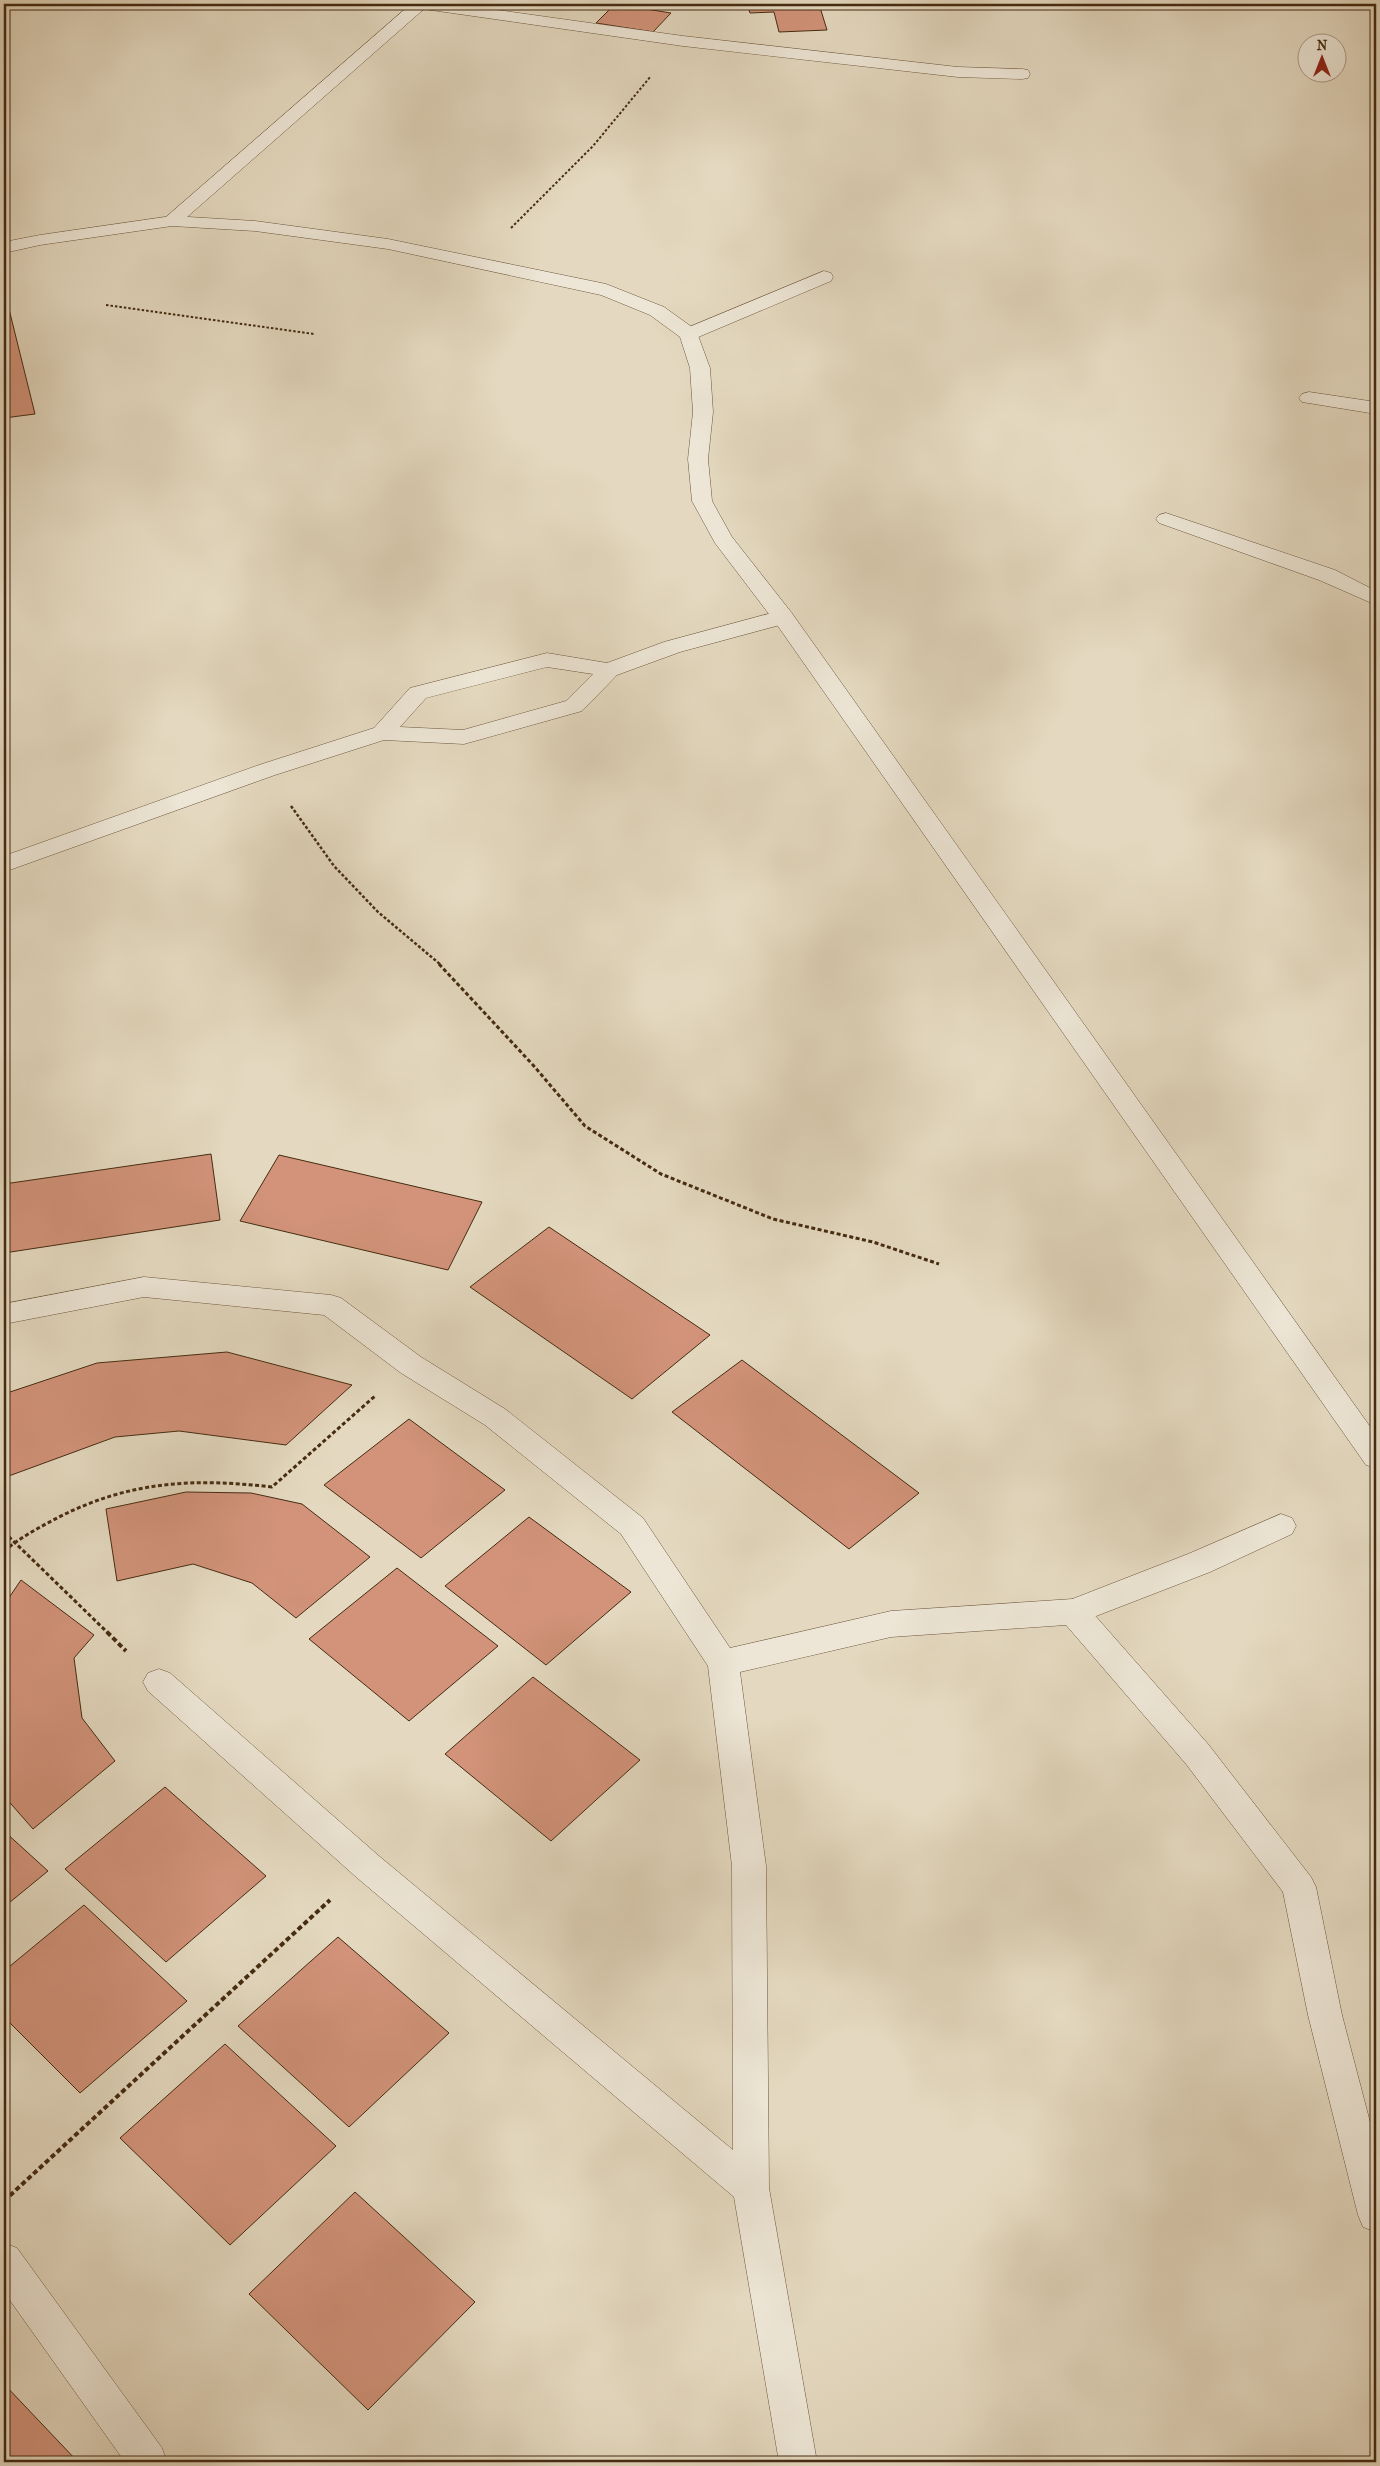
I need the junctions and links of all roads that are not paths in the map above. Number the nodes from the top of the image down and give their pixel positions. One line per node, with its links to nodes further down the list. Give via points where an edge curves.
1 (421, 4): 2 (street, via 683,41 958,72); 3 (street)
2 (1022, 74)
3 (172, 221): 4 (street); 6 (street, via 256,226 388,244 606,290 657,311)
4 (4, 248)
5 (824, 277): 6 (street)
6 (688, 334): 11 (street, via 700,368 703,412 698,460 702,501 722,539)
7 (1309, 398): 8 (street)
8 (1376, 408)
9 (1166, 519): 10 (street, via 1326,575)
10 (1376, 599)
11 (783, 617): 12 (street, via 672,647); 16 (street)
12 (609, 670): 13 (street, via 574,706 464,737); 13 (street, via 547,660 418,693)
13 (382, 733): 14 (street, via 267,770)
14 (4, 864)
15 (4, 1314): 19 (street, via 144,1287 331,1305 411,1364 495,1417 632,1526)
16 (1375, 1452)
17 (1280, 1526): 18 (street, via 1199,1563)
18 (1074, 1612): 19 (street, via 891,1624); 22 (street, via 1197,1754 1300,1887 1325,2015)
19 (723, 1663): 21 (street, via 748,1866)
20 (159, 1682): 21 (street, via 367,1866)
21 (751, 2188): 25 (street)
22 (1376, 2215)
23 (4, 2260): 24 (street)
24 (148, 2462)
25 (798, 2462)

